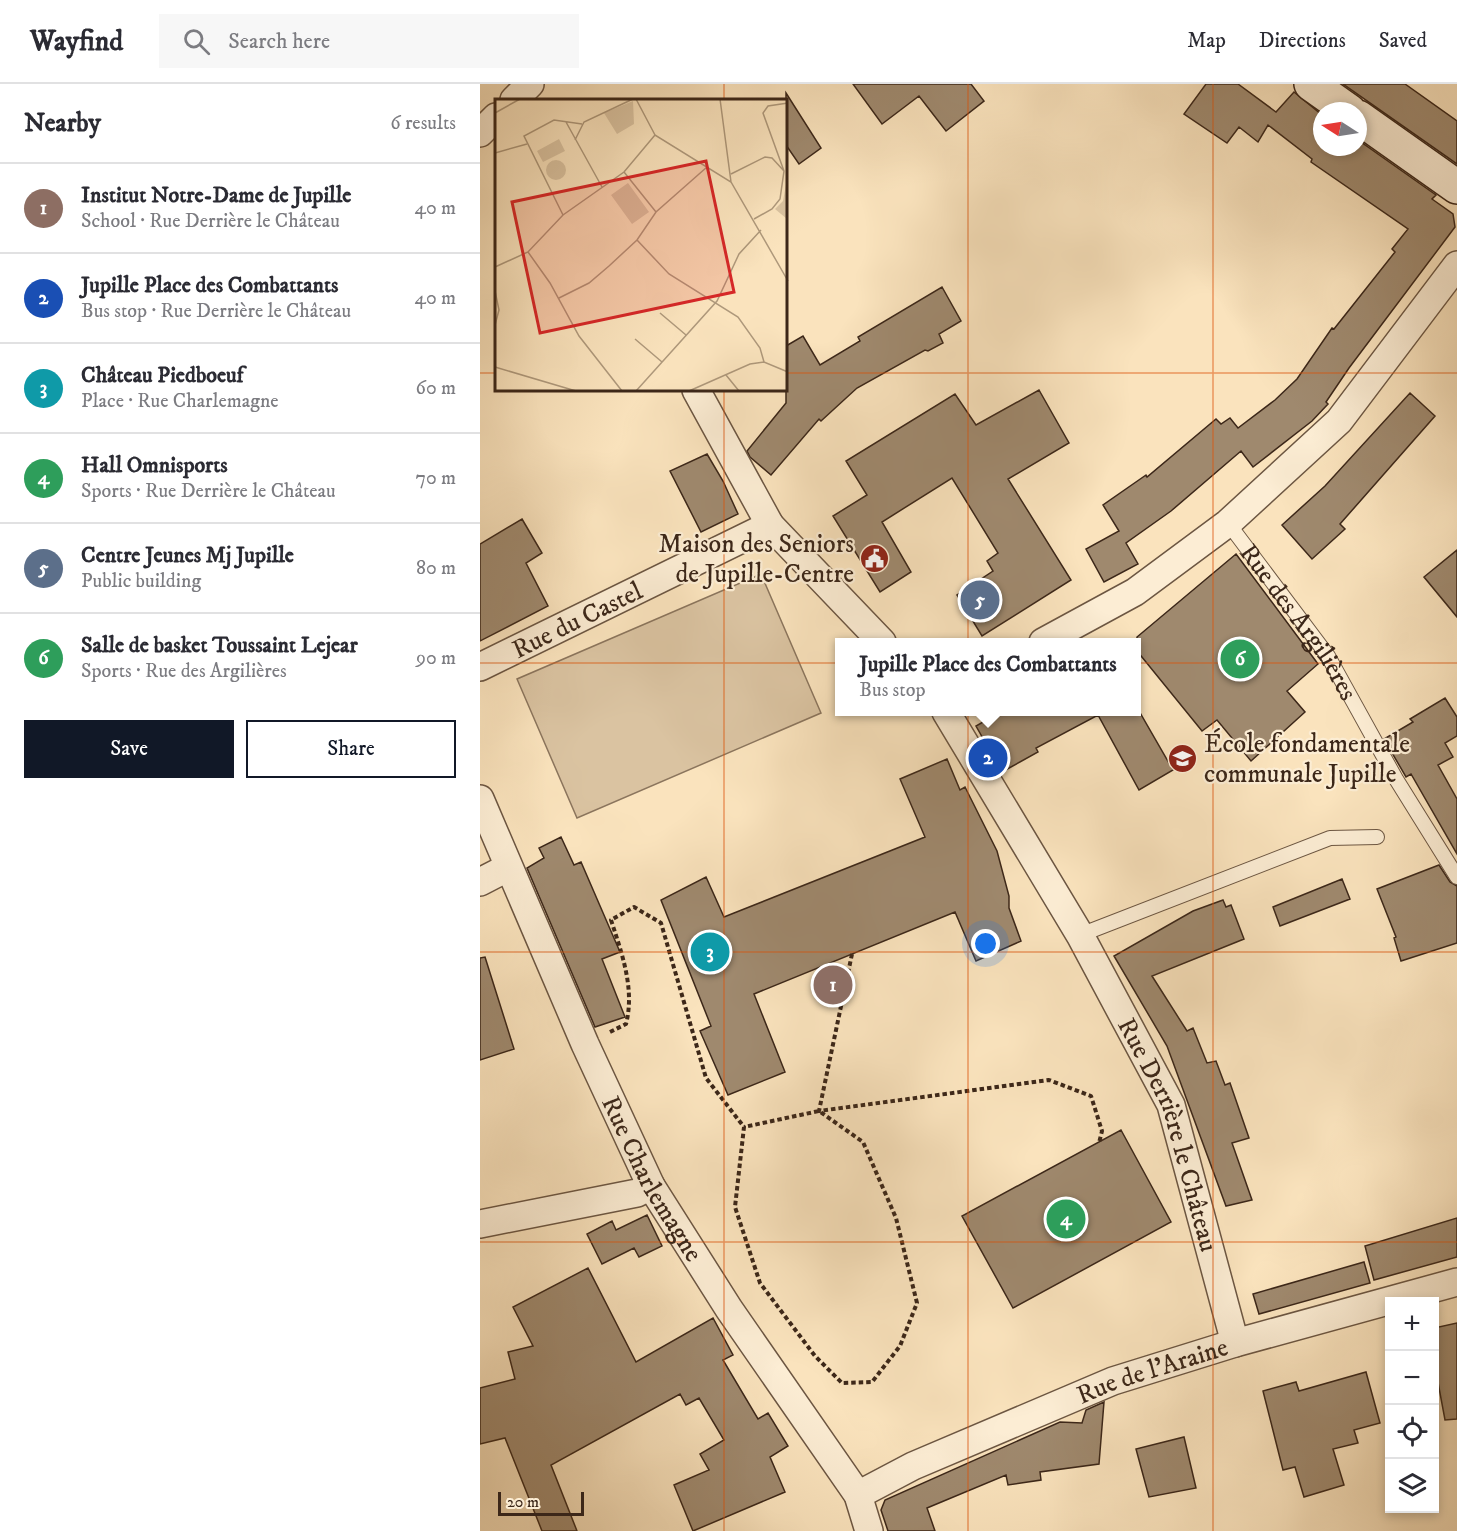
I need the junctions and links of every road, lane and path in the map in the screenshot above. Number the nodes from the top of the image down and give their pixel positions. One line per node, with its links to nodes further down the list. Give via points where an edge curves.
1 (1311, 84): 2 (street)
2 (1336, 102)
3 (495, 118): 5 (street)
4 (1367, 123): 6 (street)
5 (480, 133)
6 (1457, 187)
7 (1457, 265): 9 (street, Rue des Argilières, via 1339,421)
8 (697, 392): 10 (street)
9 (1228, 523): 12 (street, Rue des Argilières, via 1135,592); 18 (lane, Rue des Argilières, via 1328,656 1396,779)
10 (770, 525): 11 (street); 13 (street, Rue du Castel)
11 (878, 638)
12 (1050, 638)
13 (480, 667)
14 (949, 716): 20 (street, Rue Derrière le Château)
15 (480, 800): 17 (street, Rue Charlemagne)
16 (1377, 837): 20 (lane, via 1330,838)
17 (507, 868): 19 (street); 22 (street, Rue Charlemagne)
18 (1457, 877)
19 (480, 882)
20 (1080, 935): 29 (street, Rue Derrière le Château, via 1171,1105)
21 (852, 954): 23 (path)
22 (585, 1044): 24 (path, via 626,1024 631,1004 623,955 611,920 634,907 661,923 706,1078); 26 (street, Rue Charlemagne)
23 (819, 1112): 24 (path); 24 (path, via 862,1142 896,1218 917,1303 900,1346 872,1382 842,1383 815,1356 760,1283 735,1207); 25 (path, via 1049,1080 1091,1096 1102,1131)
24 (744, 1127)
25 (1099, 1143)
26 (651, 1186): 27 (street, via 637,1193); 30 (street, Rue Charlemagne, via 729,1309)
27 (480, 1224)
28 (1457, 1282): 29 (street, Rue de l'Araine)
29 (1235, 1342): 30 (street, Rue de l'Araine, via 1113,1381 913,1466)
30 (858, 1495): 31 (street, Rue Charlemagne)
31 (869, 1531)

